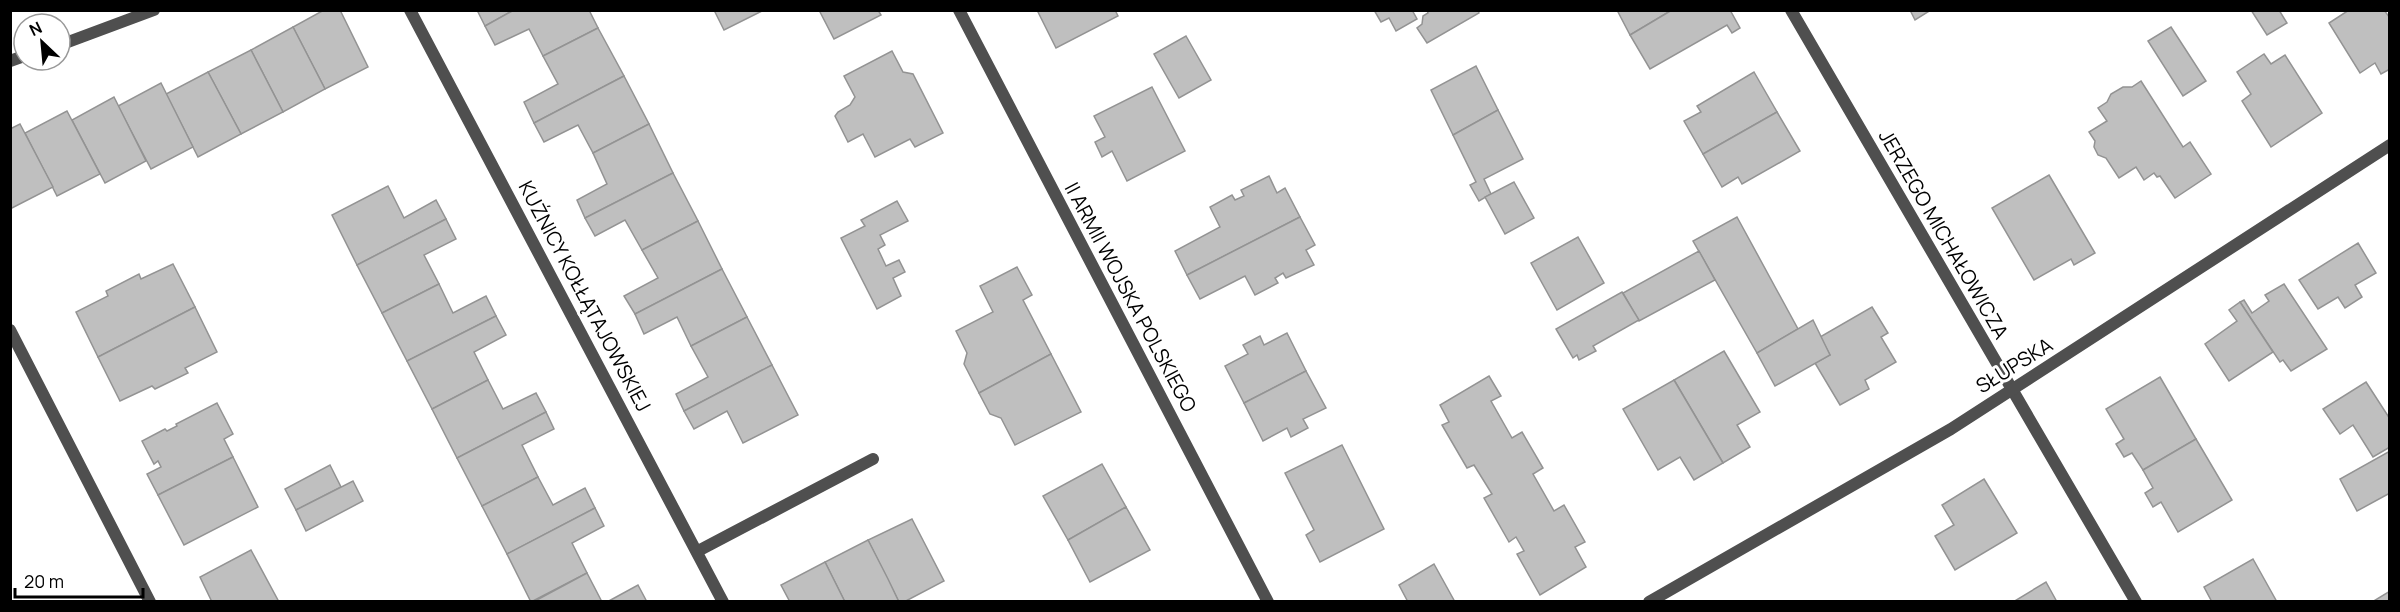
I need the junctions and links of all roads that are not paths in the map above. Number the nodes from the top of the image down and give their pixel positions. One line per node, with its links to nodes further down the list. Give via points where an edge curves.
1 (154, 10): 5 (street)
2 (410, 10): 10 (street, KUŹNICY KOŁŁĄTAJOWSKIEJ)
3 (959, 10): 13 (street, II ARMII WOJSKA POLSKIEGO)
4 (1791, 10): 8 (street, JERZEGO MICHAŁOWICZA)
5 (72, 41)
6 (2390, 146): 8 (street, SŁUPSKA)
7 (10, 330): 11 (street)
8 (2010, 389): 14 (street, SŁUPSKA, via 1951,429); 15 (street, JERZEGO MICHAŁOWICZA)
9 (873, 459): 10 (street)
10 (698, 551): 12 (street, KUŹNICY KOŁŁĄTAJOWSKIEJ)
11 (150, 602)
12 (723, 602)
13 (1268, 602)
14 (1649, 602)
15 (2136, 602)

